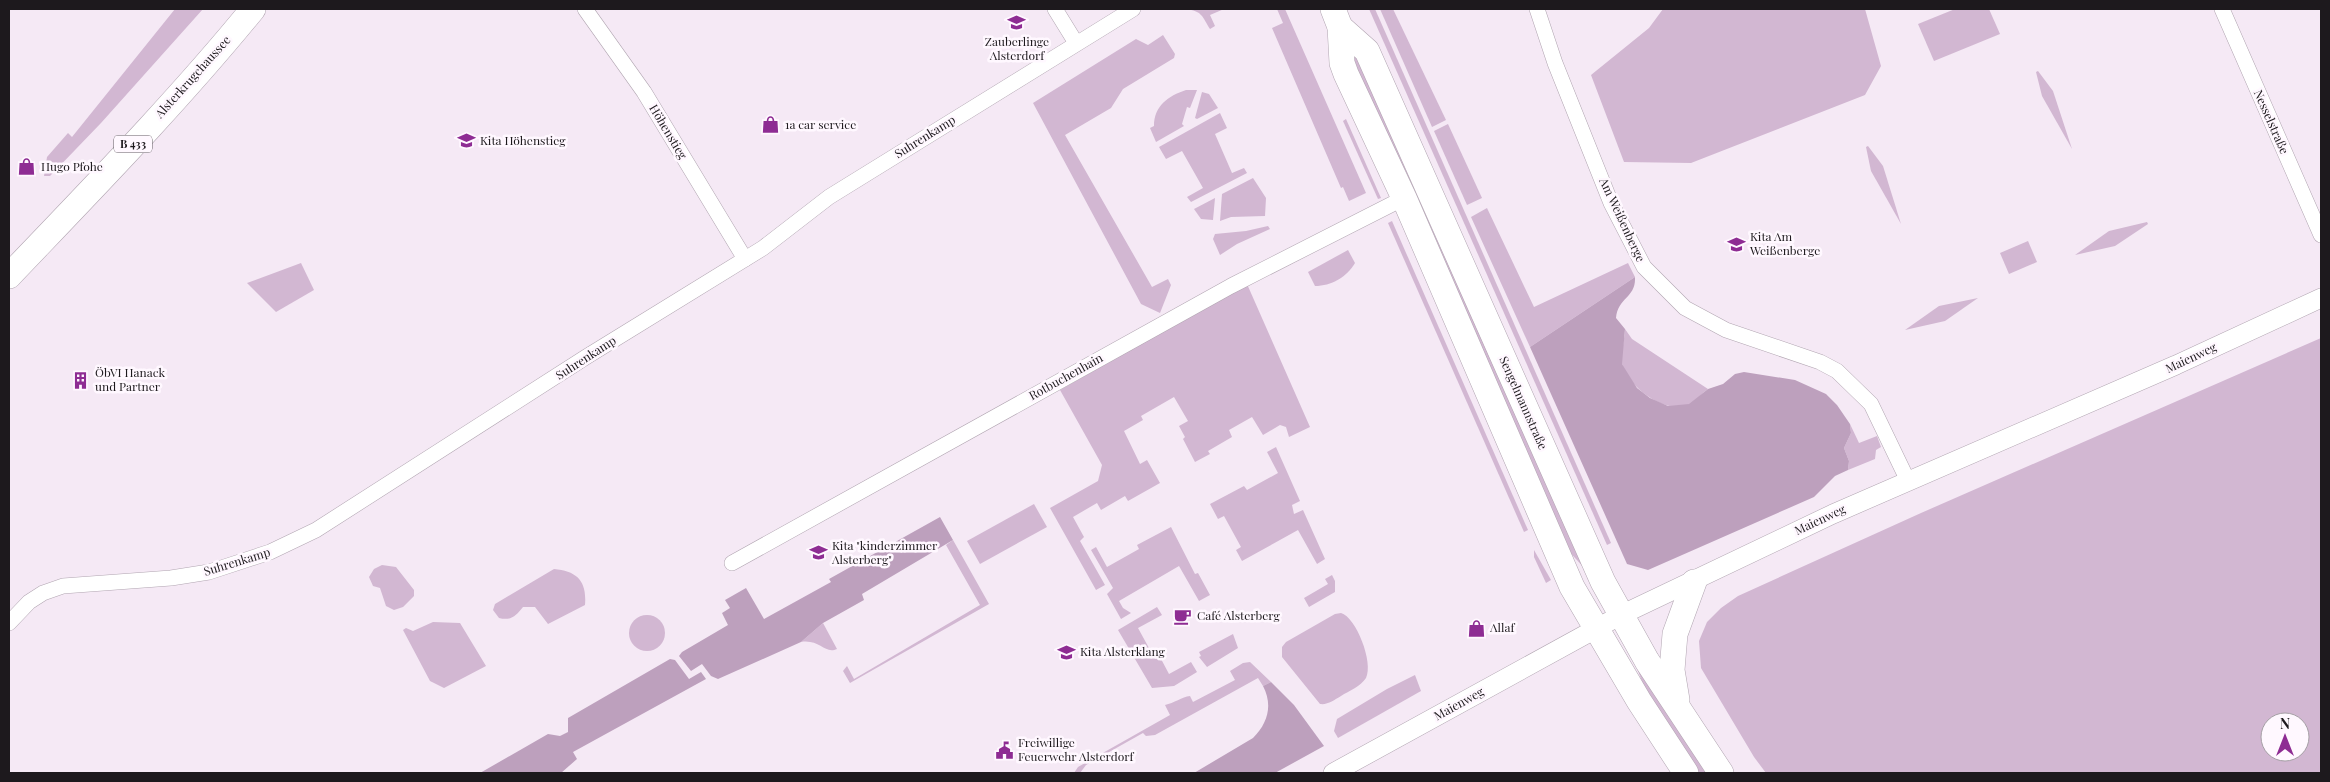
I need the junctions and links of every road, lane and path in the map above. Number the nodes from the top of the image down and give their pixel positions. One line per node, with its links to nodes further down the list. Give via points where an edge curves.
1 (253, 9): 12 (main road, Alsterkrugchaussee / B 433, via 224,45)
2 (585, 9): 11 (street, Höhenstieg, via 644,92)
3 (1056, 9): 8 (street)
4 (1133, 9): 8 (street, Suhrenkamp)
5 (1537, 9): 14 (street, Am Weißenberge, via 1611,203 1644,267 1685,308 1726,330 1795,352 1837,371 1871,404)
6 (2222, 9): 10 (street, Nesselstraße)
7 (1336, 18): 9 (main road, Sengelmannstraße, via 1342,63); 17 (main road, Sengelmannstraße, via 1367,51 1587,548)
8 (1076, 43): 11 (street, Suhrenkamp, via 829,197)
9 (1404, 198): 15 (street, Rotbuchenhain, via 1231,286); 19 (main road, Sengelmannstraße, via 1572,586)
10 (2321, 235)
11 (745, 259): 18 (street, Suhrenkamp, via 586,357 355,507 299,539 263,555 209,572 63,586 29,602)
12 (9, 276)
13 (2321, 298): 14 (street, Maienweg, via 2176,365)
14 (1908, 481): 16 (street, Maienweg)
15 (732, 563)
16 (1694, 582): 17 (street, Maienweg); 20 (main road, via 1675,634 1672,670)
17 (1621, 615): 19 (street, Maienweg); 20 (main road, Sengelmannstraße, via 1647,661)
18 (9, 624)
19 (1596, 628): 21 (street, Maienweg); 22 (main road, Sengelmannstraße)
20 (1679, 707): 23 (main road, Sengelmannstraße)
21 (1333, 773)
22 (1686, 773)
23 (1722, 773)

